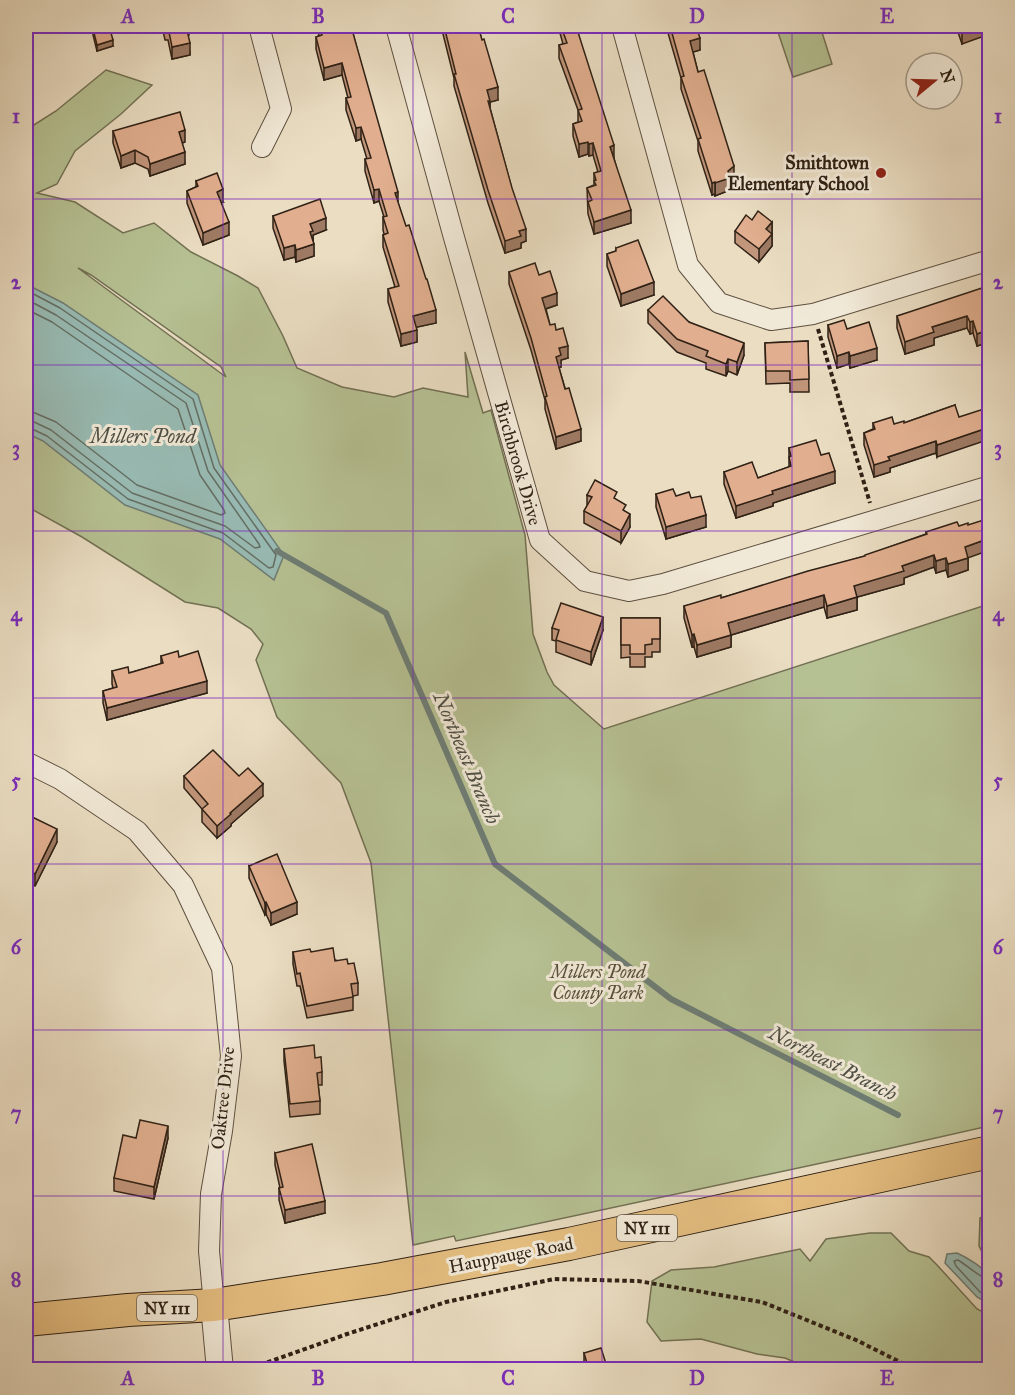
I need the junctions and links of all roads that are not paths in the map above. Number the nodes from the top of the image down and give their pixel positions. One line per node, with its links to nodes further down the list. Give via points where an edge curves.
1 (259, 26): 4 (street, via 281,109)
2 (396, 26): 6 (street, Birchbrook Drive, via 540,540 585,581 629,591 663,585)
3 (622, 26): 5 (street, via 688,265 719,303 771,320 813,314)
4 (262, 147)
5 (990, 260)
6 (990, 486)
7 (26, 762): 9 (street, Oaktree Drive, via 60,779 137,831 183,885 222,968 231,1056 211,1194 209,1251)
8 (990, 1152): 9 (main road, Hauppauge Road / NY 111, via 569,1244)
9 (214, 1305): 10 (main road, Hauppauge Road / NY 111); 11 (street)
10 (26, 1320)
11 (220, 1370)

